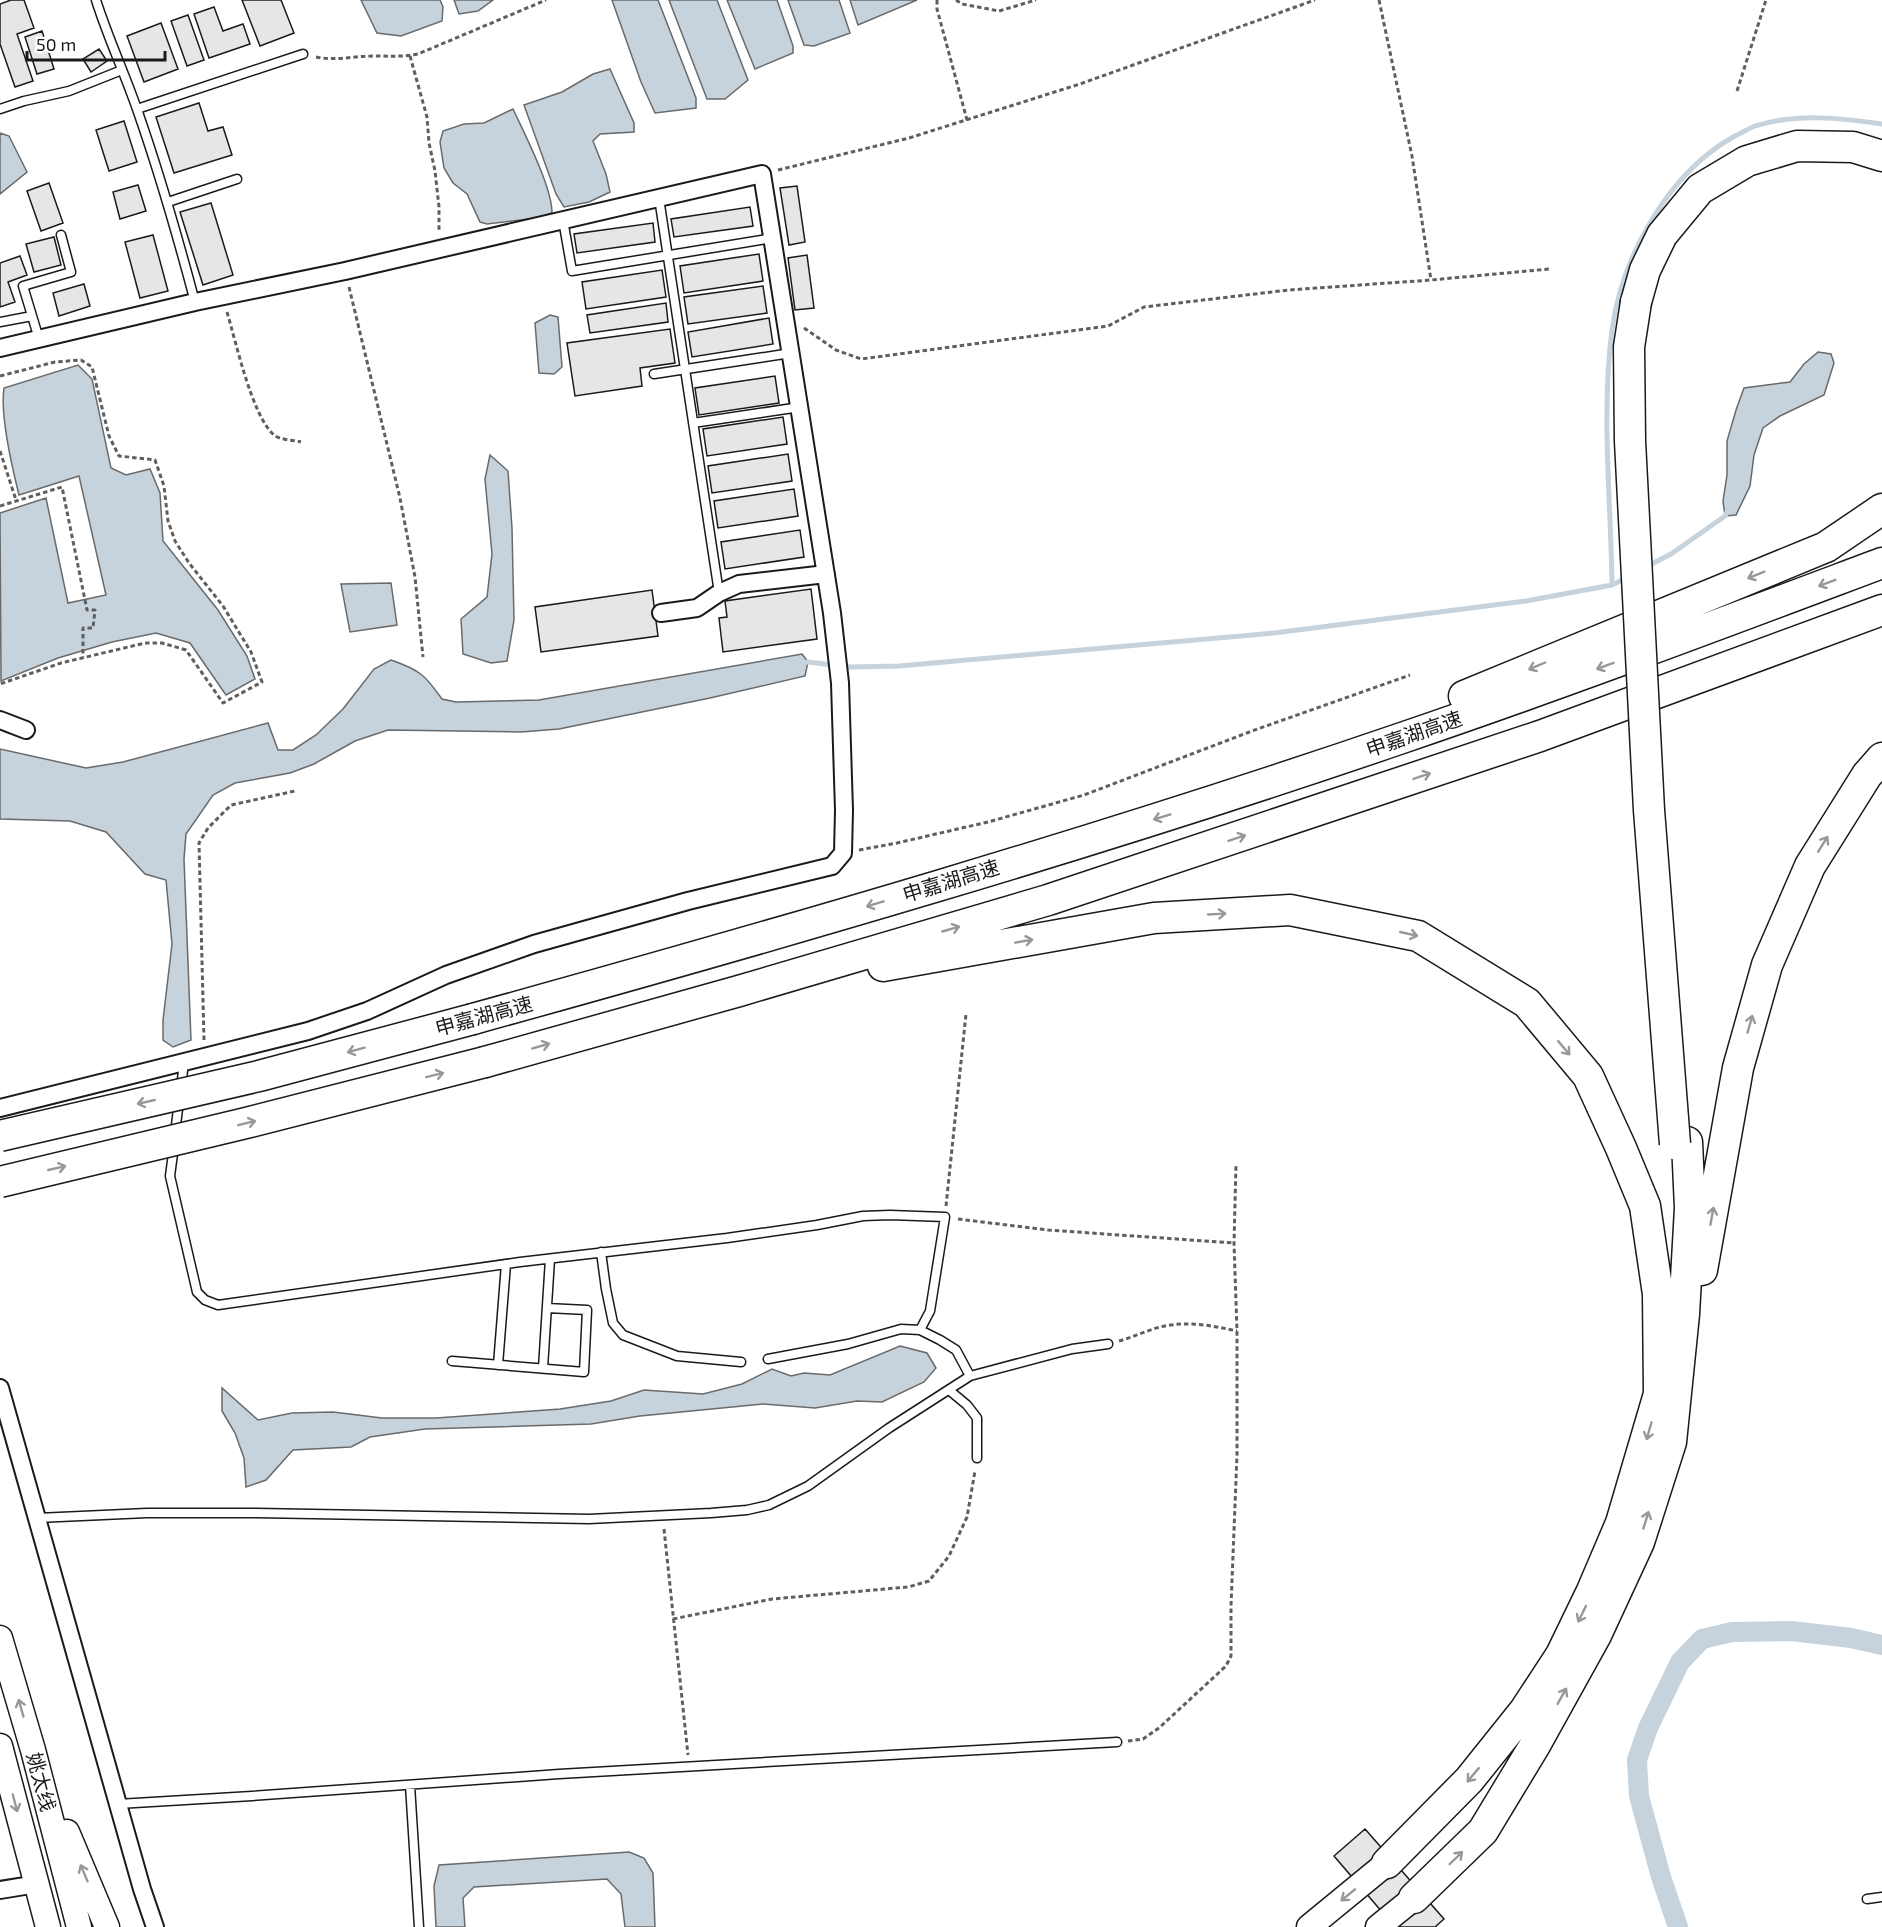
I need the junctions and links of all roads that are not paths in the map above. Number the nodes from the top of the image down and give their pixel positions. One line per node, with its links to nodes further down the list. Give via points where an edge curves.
1 (96, 0): 3 (lane)
2 (303, 54): 5 (lane)
3 (122, 70): 4 (lane, via 69,91); 5 (lane)
4 (0, 109)
5 (137, 109): 10 (lane)
6 (1882, 156): 16 (highway, via 1853,147 1797,146 1747,161 1700,189 1662,235 1645,270)
7 (1882, 174): 16 (highway, via 1861,165 1812,162 1770,167 1727,187 1693,214 1664,259)
8 (237, 179): 10 (lane)
9 (659, 198): 11 (street); 13 (street, via 762,174); 14 (lane)
10 (168, 202): 15 (lane)
11 (563, 220): 14 (lane, via 572,271); 15 (street)
12 (61, 235): 17 (lane, via 71,272 23,286)
13 (773, 238): 14 (lane); 21 (street)
14 (667, 256): 22 (lane)
15 (195, 302): 19 (street)
16 (1643, 304): 55 (highway, via 1644,427 1681,1143 1690,1208 1684,1314)
17 (32, 316): 18 (lane); 19 (lane)
18 (0, 322)
19 (39, 339): 20 (street)
20 (0, 348)
21 (792, 353): 22 (lane); 24 (street)
22 (684, 370): 23 (lane); 25 (lane)
23 (654, 374)
24 (800, 407): 25 (lane); 28 (street)
25 (693, 423): 29 (lane)
26 (1882, 509): 35 (highway, one-way to 35, via 1826,547)
27 (1882, 563): 35 (highway, 申嘉湖高速, one-way to 35, via 1433,727)
28 (826, 574): 29 (street, via 739,584); 37 (street, via 840,683 844,810 843,853 832,866 534,944 308,1031)
29 (719, 593): 31 (street, via 697,608)
30 (1882, 609): 36 (highway, one-way to 30, via 1048,900 1334,806 1540,736)
31 (661, 613)
32 (0, 720): 33 (street)
33 (26, 730)
34 (1882, 758): 55 (highway, one-way to 34, via 1710,1229 1738,1068 1767,965 1810,866 1867,775)
35 (1210, 802): 39 (highway, 申嘉湖高速, one-way to 39, bridge, via 727,949 259,1076)
36 (739, 991): 40 (highway, one-way to 36, bridge, via 485,1062); 55 (highway, one-way to 55, via 1154,918 1290,910 1418,936 1527,1003 1588,1076 1645,1206)
37 (184, 1062): 38 (street); 43 (lane, via 170,1176 197,1293 205,1300 218,1305)
38 (0, 1108)
39 (0, 1136)
40 (0, 1182)
41 (601, 1252): 42 (lane); 45 (lane, via 863,1216 945,1217 930,1311); 49 (lane, via 613,1323 623,1335 677,1356)
42 (550, 1258): 43 (lane); 44 (lane)
43 (506, 1264): 50 (lane)
44 (547, 1308): 51 (lane); 51 (lane, via 588,1310 584,1372)
45 (920, 1330): 47 (lane, via 901,1329); 52 (lane, via 956,1350)
46 (1108, 1344): 52 (lane, via 1072,1349)
47 (768, 1359)
48 (452, 1361): 50 (lane)
49 (741, 1362)
50 (498, 1365): 51 (lane)
51 (543, 1368)
52 (970, 1376): 54 (lane)
53 (0, 1388): 56 (street)
54 (949, 1390): 57 (lane, via 977,1418); 58 (lane, via 808,1486 769,1505 738,1511 589,1519 147,1513)
55 (1667, 1395): 65 (highway, one-way to 65, via 1621,1523 1561,1655 1525,1710 1469,1780); 69 (highway, one-way to 55, via 1483,1832 1596,1635 1639,1542 1671,1442)
56 (2, 1405): 58 (street)
57 (978, 1458)
58 (37, 1518): 64 (street)
59 (0, 1638): 62 (main road, 姚太线, one-way to 59)
60 (1117, 1742): 63 (lane)
61 (0, 1746): 66 (main road, 姚太线, one-way to 66)
62 (33, 1750): 72 (main road, 姚太线); 73 (main road, one-way to 62)
63 (410, 1785): 64 (lane); 75 (lane)
64 (118, 1804): 74 (street)
65 (1387, 1863): 76 (main road, one-way to 76)
66 (37, 1884): 67 (street); 71 (main road, 姚太线)
67 (0, 1890)
68 (1882, 1897): 70 (lane)
69 (1413, 1898): 77 (main road)
70 (1867, 1899)
71 (48, 1927)
72 (79, 1927)
73 (107, 1927)
74 (154, 1927)
75 (419, 1927)
76 (1309, 1927)
77 (1378, 1927)

